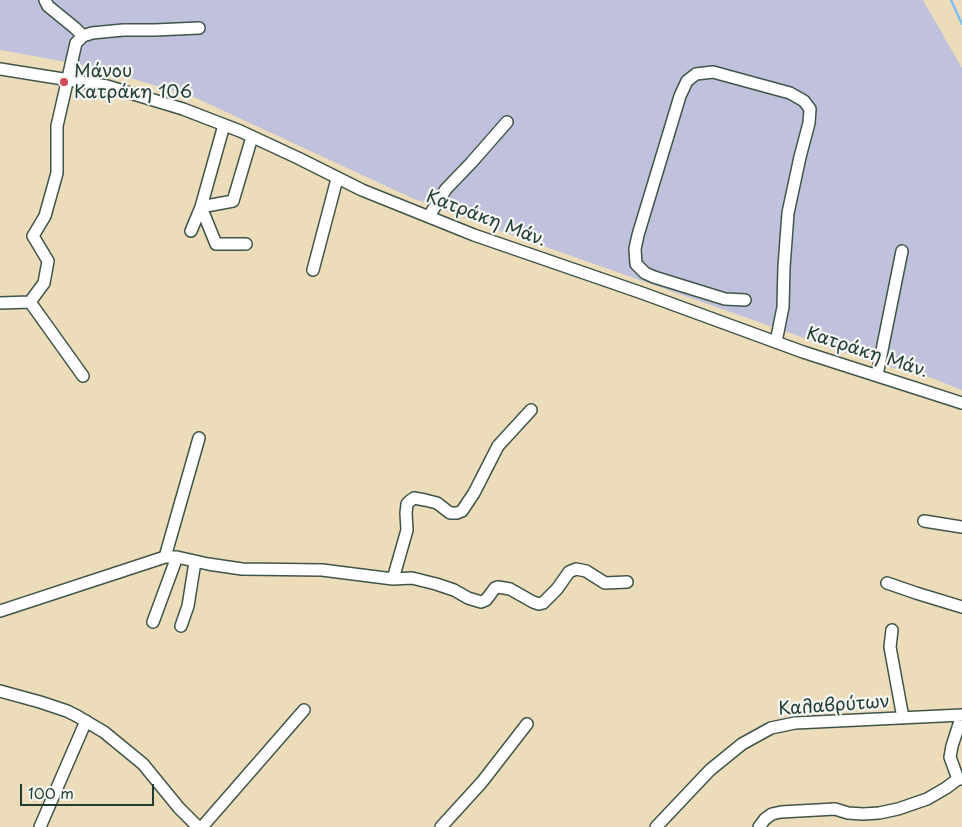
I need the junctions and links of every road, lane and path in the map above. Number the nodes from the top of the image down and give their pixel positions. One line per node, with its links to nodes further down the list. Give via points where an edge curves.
1 (45, 0): 3 (street)
2 (198, 28): 3 (street, via 122,30)
3 (83, 36): 5 (street, via 76,43)
4 (0, 69): 5 (street, Κατράκη Μάν.)
5 (68, 80): 7 (street, Κατράκη Μάν., via 107,86); 17 (street, via 57,126 57,173 45,216 33,236 48,261 44,283)
6 (507, 122): 11 (street, via 446,189)
7 (224, 125): 8 (street, Κατράκη Μάν.); 10 (street)
8 (252, 137): 9 (street, Κατράκη Μάν.); 10 (street, via 234,201)
9 (336, 179): 11 (street, Κατράκη Μάν.); 15 (street)
10 (202, 207): 12 (street); 13 (street, via 216,244)
11 (429, 216): 19 (street, Κατράκη Μάν.)
12 (192, 231)
13 (246, 244)
14 (902, 251): 20 (street)
15 (313, 270)
16 (745, 300): 19 (street, via 725,299 654,277 636,264 638,235 680,96 687,81 696,74 713,72 790,93 810,109 788,213 783,308)
17 (30, 302): 18 (street); 21 (street)
18 (0, 303)
19 (776, 342): 20 (street, Κατράκη Μάν.)
20 (877, 375): 22 (street, Κατράκη Μάν.)
21 (83, 376)
22 (962, 403)
23 (531, 410): 29 (street, via 498,446 462,511 450,513 437,503 414,498 407,504 407,530)
24 (199, 438): 27 (street)
25 (924, 521): 26 (street)
26 (962, 527)
27 (171, 557): 28 (street); 33 (street); 34 (street)
28 (195, 562): 29 (street, via 242,569 322,570); 35 (street, via 188,606)
29 (393, 579): 30 (street, via 412,578 436,584 481,602 495,588 503,587 539,604 546,602 569,572 576,568 605,583)
30 (627, 582)
31 (887, 583): 32 (street)
32 (962, 607)
33 (0, 611)
34 (153, 622)
35 (181, 626)
36 (892, 630): 40 (street, via 890,647)
37 (0, 691): 41 (street, via 57,707)
38 (304, 710): 46 (street)
39 (962, 716): 40 (street, Καλαβρύτων); 43 (street, via 950,757)
40 (903, 718): 48 (street, Καλαβρύτων, via 795,723 772,728 742,744 710,770)
41 (86, 721): 44 (street); 45 (street, via 133,755)
42 (527, 724): 47 (street, via 482,782)
43 (960, 778): 49 (street, via 927,799 898,809 863,814 835,809 780,812 765,818)
44 (40, 827)
45 (198, 827)
46 (202, 827)
47 (441, 827)
48 (656, 827)
49 (759, 827)

